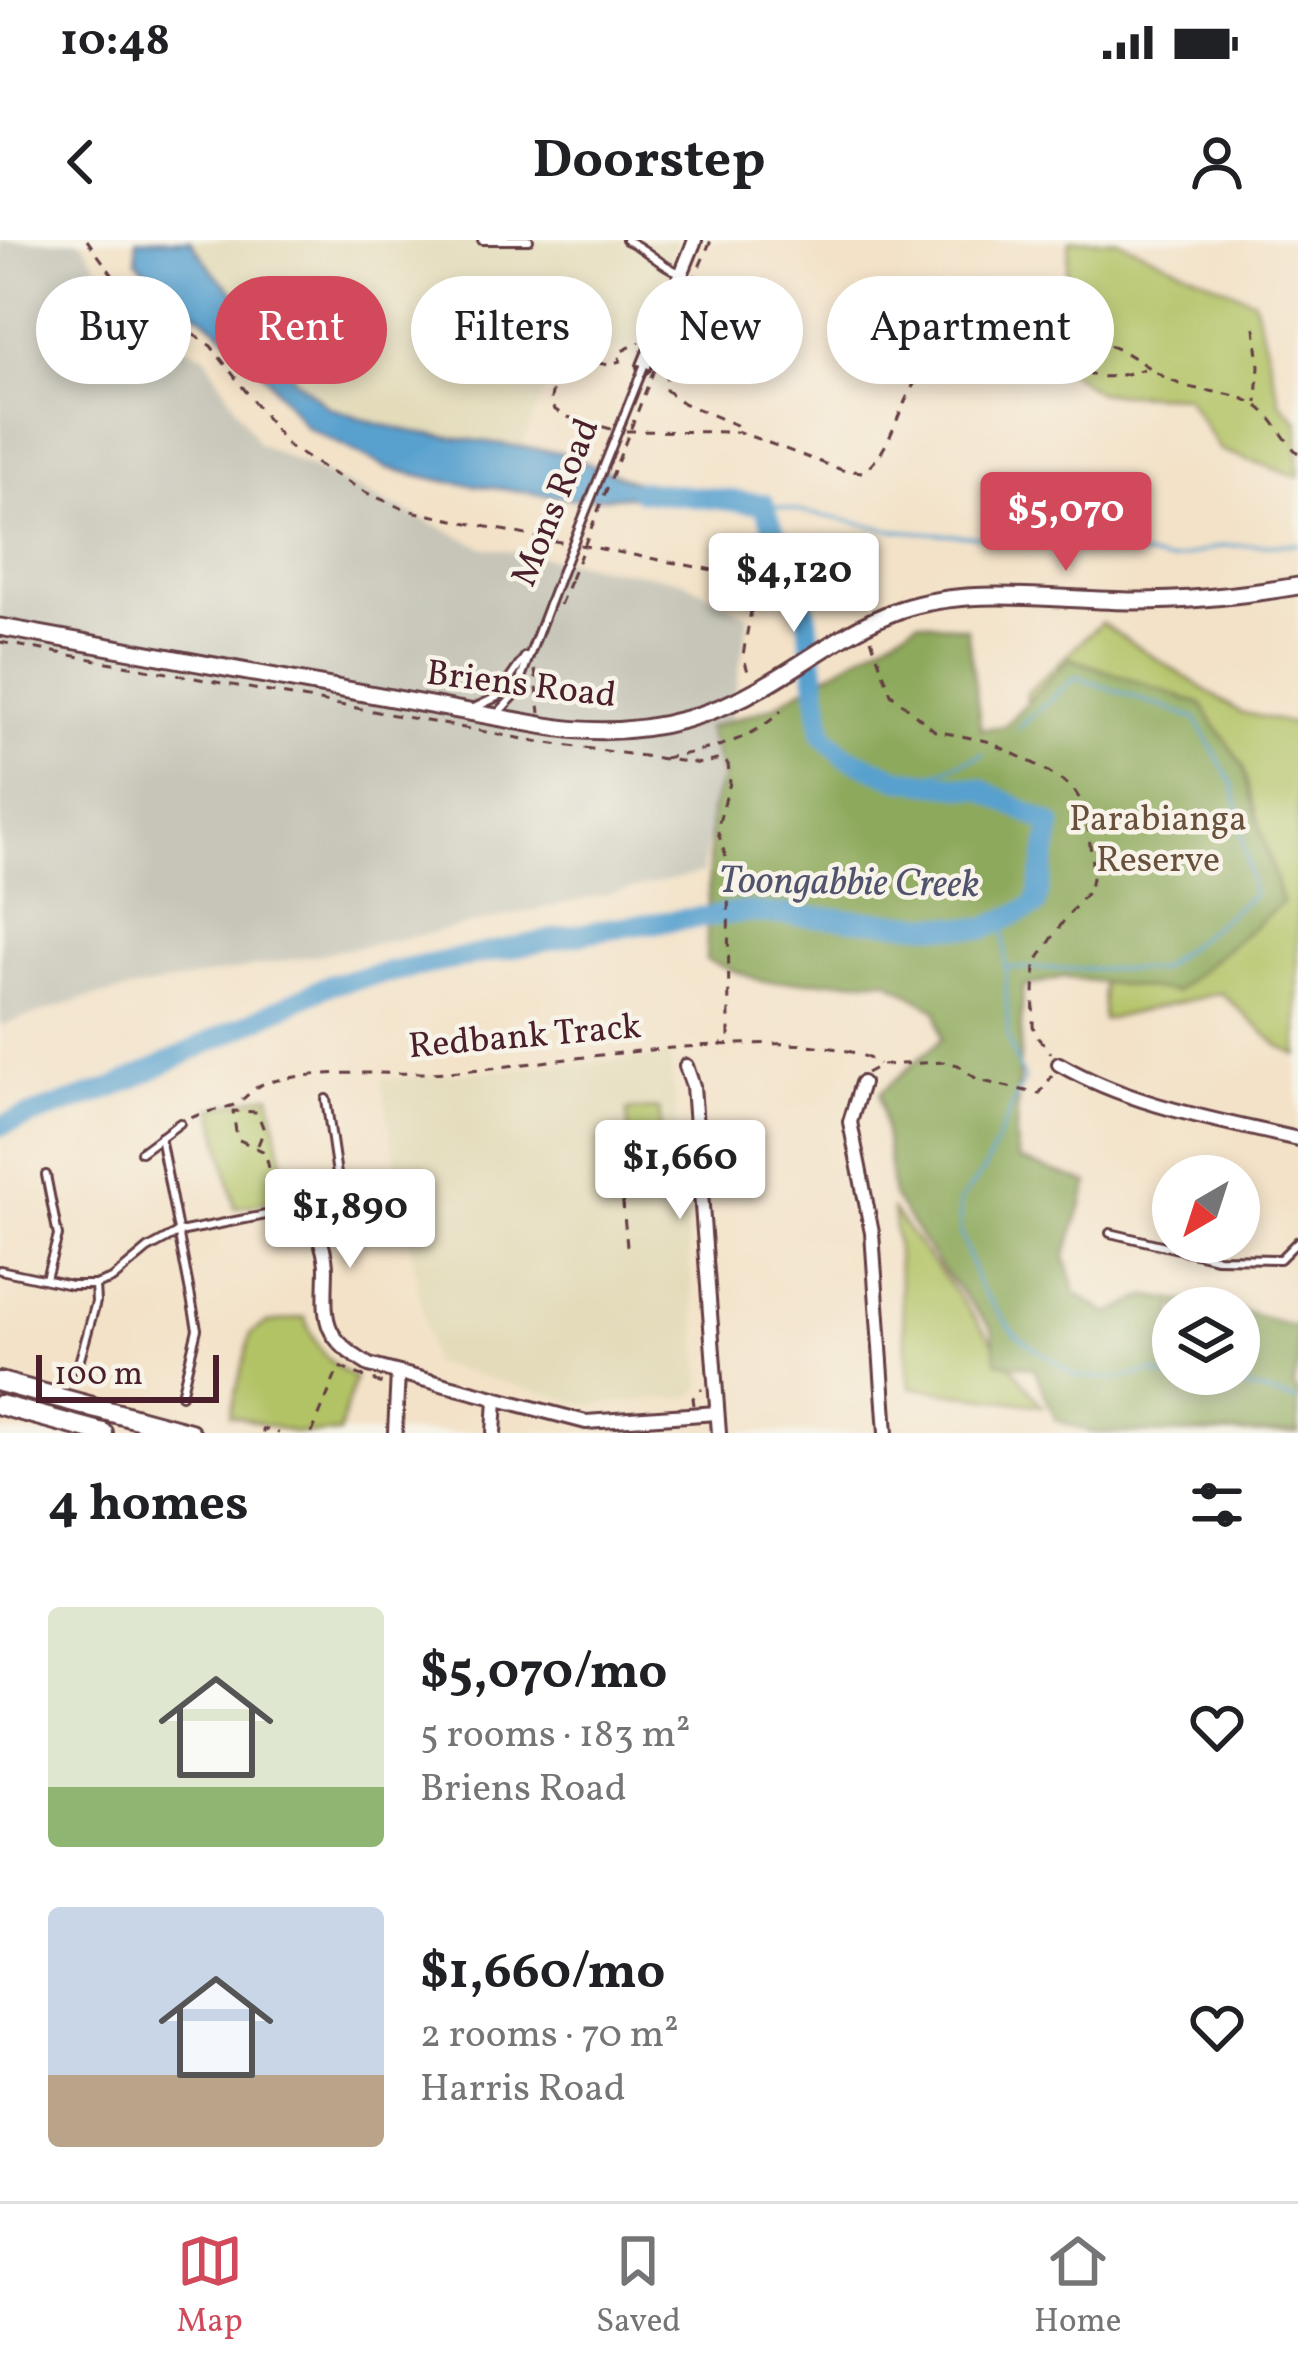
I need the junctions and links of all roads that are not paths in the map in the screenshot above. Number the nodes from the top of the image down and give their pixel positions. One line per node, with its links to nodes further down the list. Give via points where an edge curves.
1 (482, 240): 2 (lane)
2 (529, 240)
3 (626, 240): 5 (lane)
4 (695, 240): 6 (street, Mons Road)
5 (648, 244): 6 (lane, via 663,266)
6 (681, 274)
7 (642, 384): 10 (lane, Mons Road, bridge)
8 (1298, 586): 12 (street, Briens Road, via 1139,601 958,598 852,630 712,713 665,727 612,732)
9 (0, 627): 11 (street, Briens Road)
10 (527, 655): 11 (lane, Mons Road, via 496,697); 12 (lane, Mons Road, via 514,696)
11 (465, 712): 12 (street, Briens Road)
12 (493, 716)
13 (1059, 1064): 19 (street, via 1163,1107)
14 (686, 1066): 35 (street)
15 (862, 1083): 42 (street, via 850,1122 872,1234)
16 (326, 1099): 22 (lane, via 340,1188)
17 (180, 1123): 18 (lane)
18 (160, 1137): 20 (lane); 23 (lane)
19 (1298, 1139)
20 (141, 1152)
21 (46, 1175): 27 (lane, via 58,1236)
22 (309, 1215): 23 (lane, via 281,1212); 30 (street, via 326,1267 328,1328 349,1353)
23 (179, 1232): 28 (lane); 32 (lane, via 197,1329)
24 (1110, 1233): 25 (lane, via 1216,1258 1280,1259)
25 (1298, 1240)
26 (0, 1270): 27 (lane)
27 (46, 1278): 28 (lane)
28 (95, 1285): 29 (lane)
29 (77, 1370)
30 (398, 1373): 33 (street); 39 (street)
31 (0, 1382): 38 (highway)
32 (181, 1395)
33 (496, 1400): 36 (street); 40 (street)
34 (0, 1405): 37 (highway)
35 (718, 1413): 36 (street); 41 (street)
36 (621, 1427)
37 (103, 1433)
38 (190, 1433)
39 (395, 1433)
40 (494, 1433)
41 (719, 1433)
42 (886, 1433)

